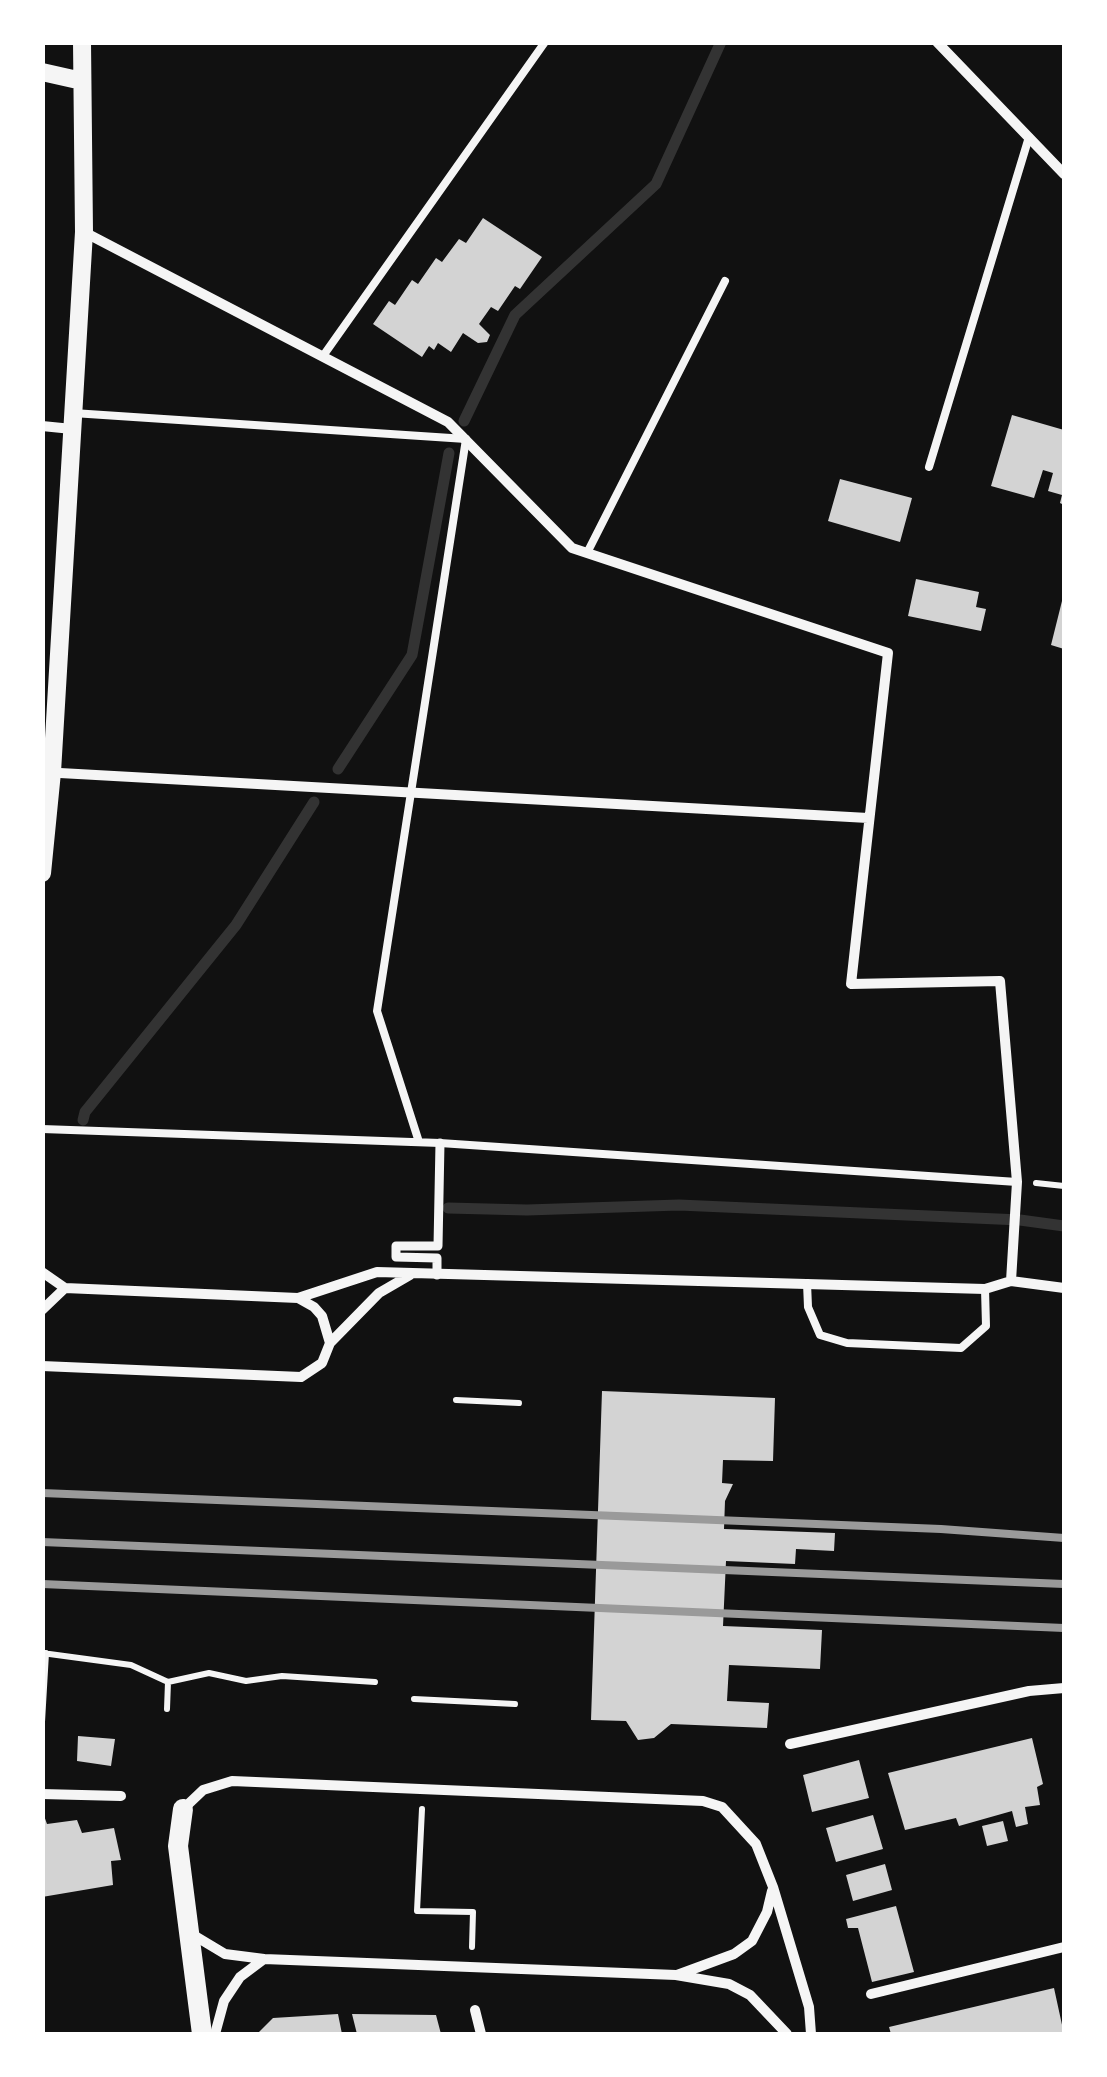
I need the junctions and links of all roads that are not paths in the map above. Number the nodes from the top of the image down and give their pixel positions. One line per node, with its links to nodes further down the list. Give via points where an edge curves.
1 (82, 42): 5 (street)
2 (544, 42): 10 (lane)
3 (936, 42): 6 (street)
4 (42, 72): 5 (street)
5 (82, 81): 8 (street)
6 (1029, 137): 7 (street); 14 (lane)
7 (1064, 174)
8 (84, 232): 10 (street); 11 (street)
9 (725, 281): 15 (lane)
10 (322, 356): 13 (street, via 448,422)
11 (72, 421): 12 (street); 13 (lane); 16 (street)
12 (42, 426)
13 (466, 439): 15 (street, via 572,548); 17 (lane)
14 (930, 467)
15 (587, 553): 18 (street, via 888,653)
16 (47, 772): 17 (street); 19 (street)
17 (410, 792): 18 (street); 21 (lane, via 377,1010)
18 (868, 818): 23 (street, via 852,984 1000,981)
19 (42, 873)
20 (42, 1129): 21 (lane)
21 (419, 1142): 22 (lane)
22 (440, 1142): 23 (lane); 26 (street, via 438,1246 396,1246 396,1256 437,1258)
23 (1017, 1182): 27 (street)
24 (42, 1272): 29 (street)
25 (411, 1274): 26 (street); 32 (street, via 377,1272); 34 (street, via 379,1293)
26 (437, 1275): 28 (street)
27 (1011, 1281): 30 (street); 31 (street)
28 (807, 1283): 31 (street); 31 (lane, via 820,1335 847,1344 961,1348 986,1326)
29 (65, 1288): 32 (street); 33 (street)
30 (1064, 1288)
31 (985, 1289)
32 (298, 1298): 34 (street, via 322,1316)
33 (42, 1310)
34 (330, 1343): 35 (street, via 322,1363 301,1377)
35 (42, 1366)
36 (1064, 1688): 37 (street)
37 (790, 1744)
38 (42, 1794): 39 (street)
39 (121, 1796)
40 (183, 1809): 41 (street, via 203,1790 232,1781 704,1801 740,1823); 42 (main road, via 178,1846)
41 (773, 1887): 45 (street, via 752,1941); 52 (street, via 810,2007)
42 (186, 1931): 44 (street, via 225,1954); 48 (main road)
43 (1064, 1947): 46 (street)
44 (264, 1960): 45 (street); 49 (street, via 240,1977 224,2001)
45 (676, 1976): 51 (street, via 741,1988)
46 (871, 1994)
47 (474, 2010): 50 (street)
48 (202, 2034)
49 (215, 2034)
50 (480, 2034)
51 (786, 2034)
52 (811, 2034)

